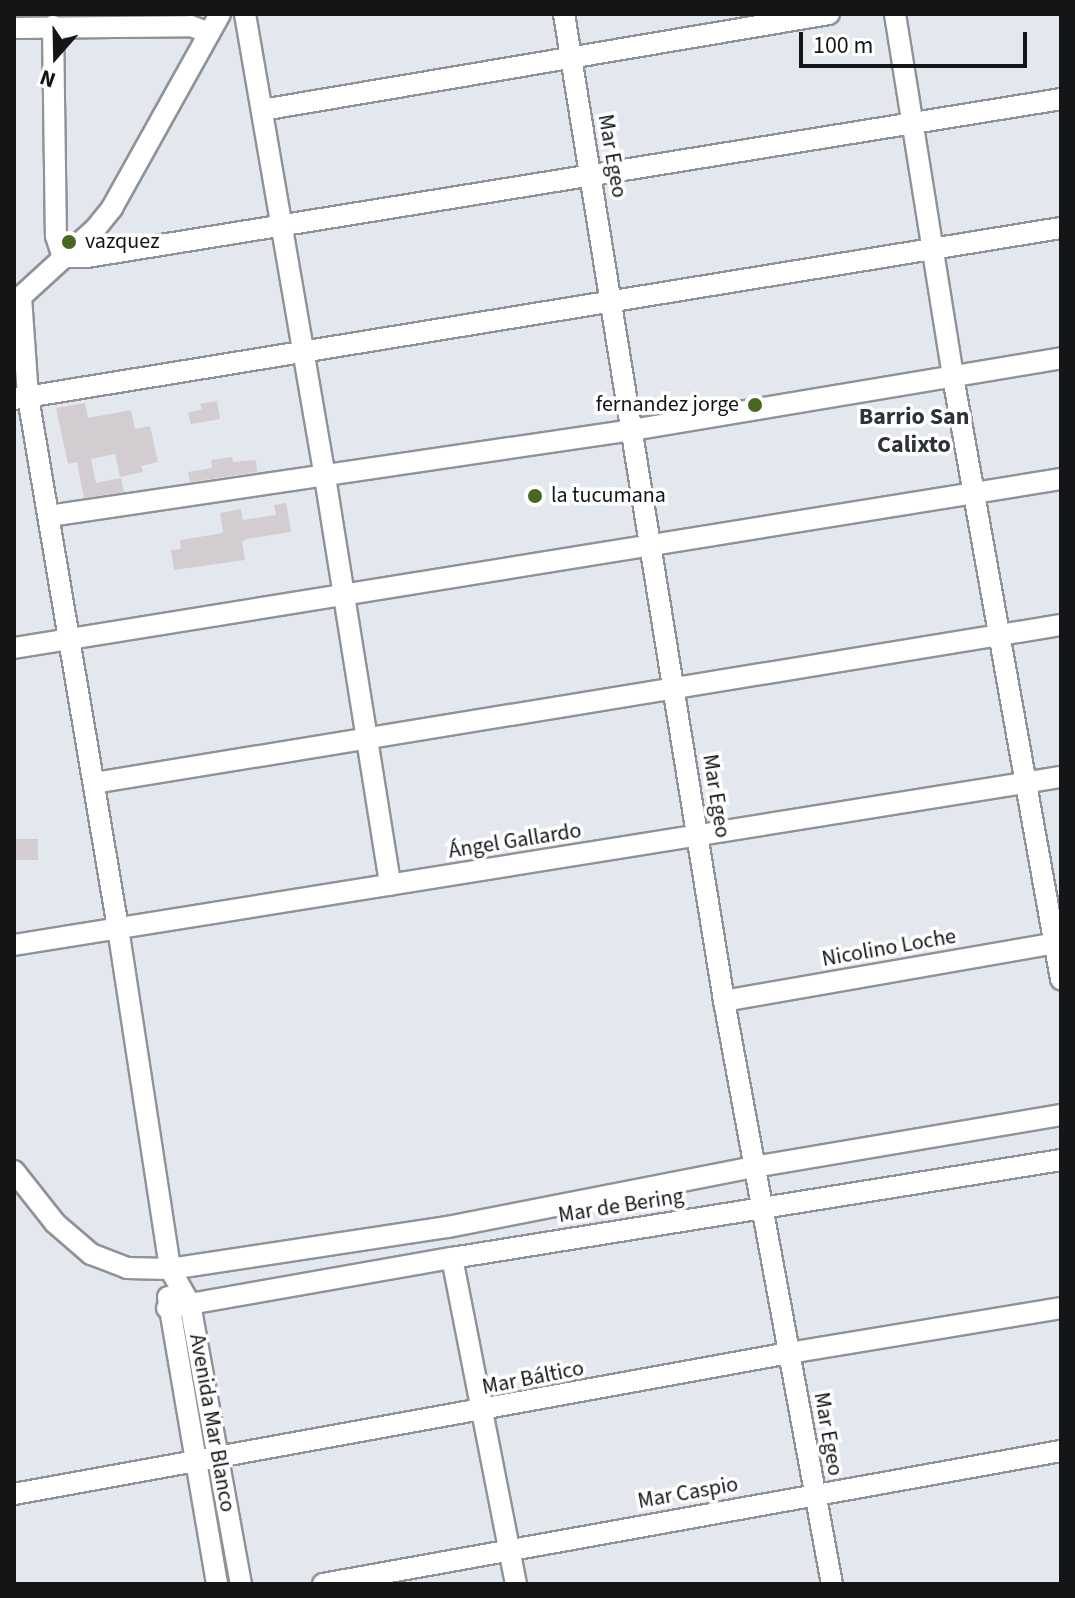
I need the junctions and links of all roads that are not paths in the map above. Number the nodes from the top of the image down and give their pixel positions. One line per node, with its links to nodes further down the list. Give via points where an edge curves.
1 (220, 14): 8 (street)
2 (245, 14): 11 (street)
3 (564, 14): 9 (street, Mar Egeo)
4 (829, 14): 9 (street)
5 (895, 14): 12 (street)
6 (53, 26): 7 (street); 8 (street, via 191,26); 17 (street, via 56,236)
7 (14, 28)
8 (207, 32): 17 (street, via 112,208)
9 (571, 58): 11 (street); 13 (street, Mar Egeo)
10 (1061, 99): 12 (street)
11 (262, 110): 14 (street)
12 (913, 122): 13 (street); 16 (street)
13 (591, 175): 14 (street); 19 (street, Mar Egeo)
14 (281, 224): 17 (street); 20 (street)
15 (1061, 228): 16 (street)
16 (932, 249): 19 (street); 22 (street)
17 (63, 257): 18 (street)
18 (17, 300): 23 (street)
19 (611, 300): 20 (street); 24 (street, Mar Egeo)
20 (303, 351): 23 (street); 25 (street)
21 (1061, 358): 22 (street)
22 (953, 377): 24 (street); 27 (street)
23 (21, 398): 28 (street)
24 (632, 430): 25 (street); 29 (street, Mar Egeo)
25 (325, 477): 28 (street); 30 (street)
26 (1061, 479): 27 (street)
27 (973, 493): 29 (street); 32 (street)
28 (49, 516): 33 (street)
29 (650, 545): 30 (street); 35 (street, Mar Egeo)
30 (343, 597): 33 (street); 36 (street)
31 (1061, 625): 32 (street)
32 (997, 635): 35 (street); 39 (street)
33 (67, 640): 34 (street); 38 (street)
34 (14, 648)
35 (674, 690): 36 (street); 40 (street, Mar Egeo)
36 (366, 739): 38 (street); 41 (street)
37 (1061, 777): 39 (street, Ángel Gallardo)
38 (94, 783): 42 (street)
39 (1024, 783): 40 (street, Ángel Gallardo); 43 (street)
40 (698, 836): 41 (street, Ángel Gallardo); 46 (street, Mar Egeo)
41 (390, 885): 42 (street, Ángel Gallardo)
42 (118, 928): 44 (street, Ángel Gallardo); 53 (street)
43 (1058, 943): 45 (street); 46 (street, Nicolino Loche)
44 (14, 945)
45 (1061, 979)
46 (724, 1001): 49 (street, Mar Egeo)
47 (1061, 1115): 49 (street)
48 (1061, 1160): 51 (street, Mar de Bering)
49 (754, 1167): 51 (street, Mar Egeo); 53 (street, via 448,1227)
50 (14, 1171): 53 (street, via 55,1223 91,1254 127,1268)
51 (761, 1207): 52 (street, Mar de Bering); 57 (street, Mar Egeo)
52 (452, 1258): 54 (street, Mar de Bering); 58 (street)
53 (170, 1269): 54 (street); 55 (street, Avenida Mar Blanco)
54 (190, 1304): 55 (street, Mar de Bering); 60 (street, Avenida Mar Blanco)
55 (167, 1308): 61 (street, Avenida Mar Blanco)
56 (1061, 1308): 57 (street, Mar Báltico)
57 (789, 1353): 58 (street, Mar Báltico); 63 (street, Mar Egeo)
58 (483, 1412): 60 (street, Mar Báltico); 64 (street)
59 (1061, 1451): 63 (street, Mar Caspio)
60 (216, 1457): 61 (street, Mar Báltico); 66 (street, Avenida Mar Blanco)
61 (194, 1461): 62 (street, Mar Báltico); 65 (street, Avenida Mar Blanco)
62 (14, 1494)
63 (814, 1496): 64 (street, Mar Caspio); 69 (street, Mar Egeo)
64 (509, 1548): 67 (street, Mar Caspio); 68 (street)
65 (217, 1584)
66 (241, 1584)
67 (323, 1584)
68 (516, 1584)
69 (832, 1584)

